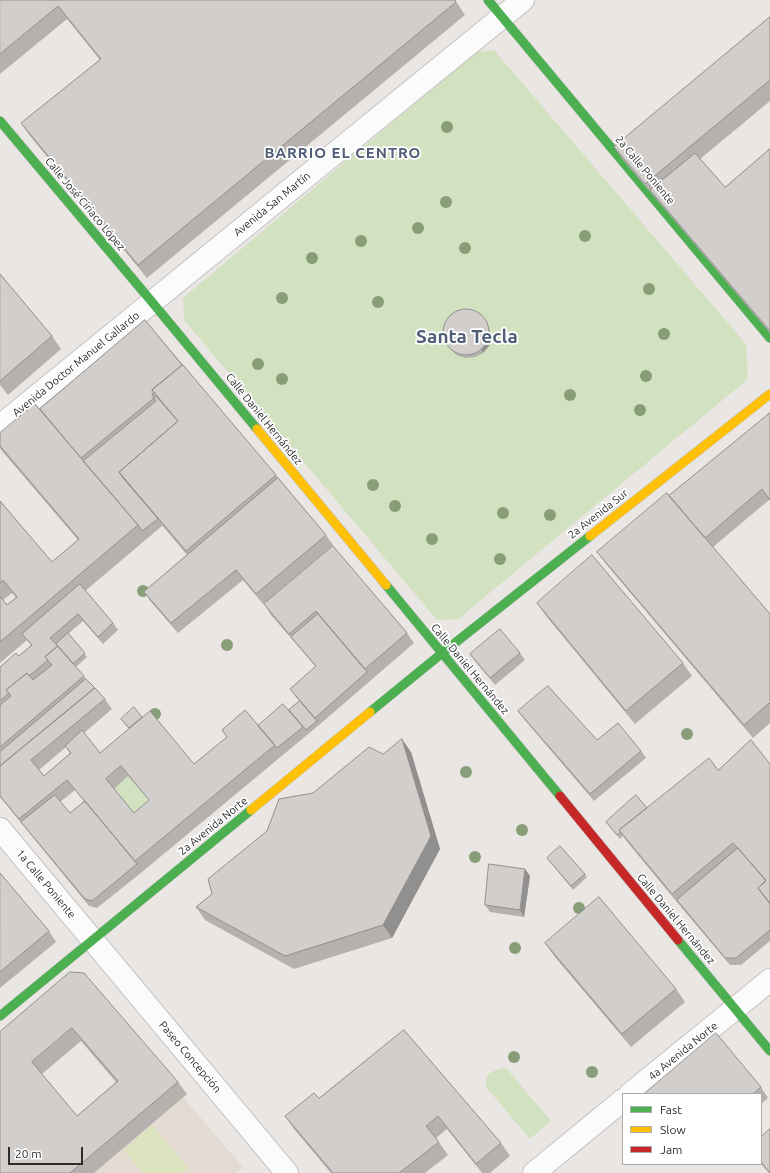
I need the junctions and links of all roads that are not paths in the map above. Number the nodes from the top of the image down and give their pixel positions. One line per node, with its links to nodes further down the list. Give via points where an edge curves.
1 (488, 0): 3 (street, 2a Calle Poniente)
2 (523, 0): 3 (street, Avenida San Martín)
3 (502, 17): 5 (street, Avenida San Martín); 6 (street, 2a Calle Poniente)
4 (0, 121): 5 (street, Calle José Ciriaco López)
5 (152, 302): 8 (street, Avenida Doctor Manuel Gallardo); 9 (street, Calle Daniel Hernández)
6 (770, 338)
7 (770, 394): 9 (street, 2a Avenida Sur)
8 (0, 426)
9 (441, 654): 11 (street, 2a Avenida Norte); 13 (street, Calle Daniel Hernández)
10 (0, 829): 11 (street, 1a Calle Poniente)
11 (92, 940): 14 (street, 2a Avenida Norte); 18 (street, Paseo Concepción)
12 (770, 980): 13 (street, 4a Avenida Norte)
13 (735, 1009): 15 (street, Calle Daniel Hernández); 16 (street, 4a Avenida Norte)
14 (0, 1016)
15 (770, 1051)
16 (631, 1093)
17 (622, 1101): 19 (street)
18 (287, 1173)
19 (534, 1173)

